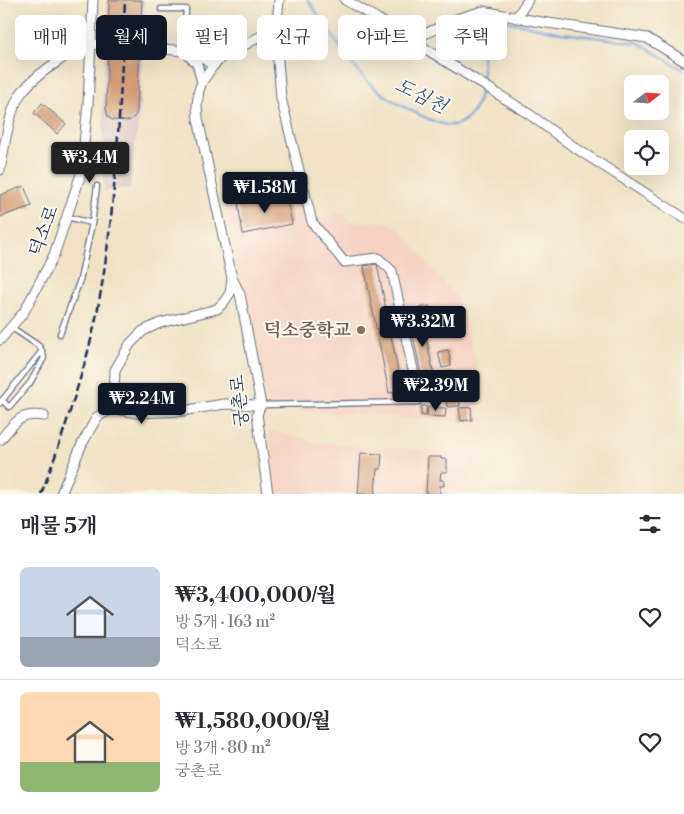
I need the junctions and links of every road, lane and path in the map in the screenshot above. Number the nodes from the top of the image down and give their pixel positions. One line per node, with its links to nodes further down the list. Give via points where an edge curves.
1 (93, 0): 13 (street, 덕소로)
2 (279, 0): 9 (street)
3 (345, 0): 10 (street)
4 (484, 0): 7 (street)
5 (528, 0): 11 (street)
6 (161, 9): 8 (lane, via 186,10)
7 (482, 10): 11 (street); 12 (street)
8 (186, 15)
9 (278, 15)
10 (370, 15)
11 (516, 18): 20 (street, via 647,38)
12 (426, 33)
13 (92, 43): 14 (street); 23 (street, via 55,63 21,93 11,117); 25 (street, 덕소로, via 81,174)
14 (96, 43)
15 (426, 49): 26 (street)
16 (193, 60): 22 (street)
17 (205, 60): 21 (street)
18 (219, 60): 21 (street)
19 (278, 60): 33 (street, via 281,98 312,222 344,262 378,258 392,271)
20 (684, 61)
21 (213, 66): 22 (street)
22 (202, 82): 28 (street, 궁촌로, via 198,119)
23 (0, 170)
24 (97, 186): 27 (lane)
25 (67, 217): 27 (lane); 29 (street, 덕소로, via 54,255 24,312)
26 (684, 218)
27 (92, 223): 30 (lane, via 80,280)
28 (232, 278): 36 (street, 궁촌로, via 240,294); 37 (street, via 230,293 217,309 160,323 143,331 130,344 116,370)
29 (11, 327): 31 (street, 덕소로); 32 (lane)
30 (60, 334)
31 (0, 340)
32 (42, 351): 34 (lane); 34 (lane, via 44,358 30,383 9,407)
33 (416, 384)
34 (1, 402)
35 (418, 402): 36 (lane)
36 (261, 405): 37 (street, via 224,404 182,412 137,413); 41 (street, 궁촌로, via 257,414)
37 (113, 408): 40 (street, via 97,417)
38 (44, 416): 39 (street, via 32,414 19,418)
39 (0, 440)
40 (60, 494)
41 (268, 494)

